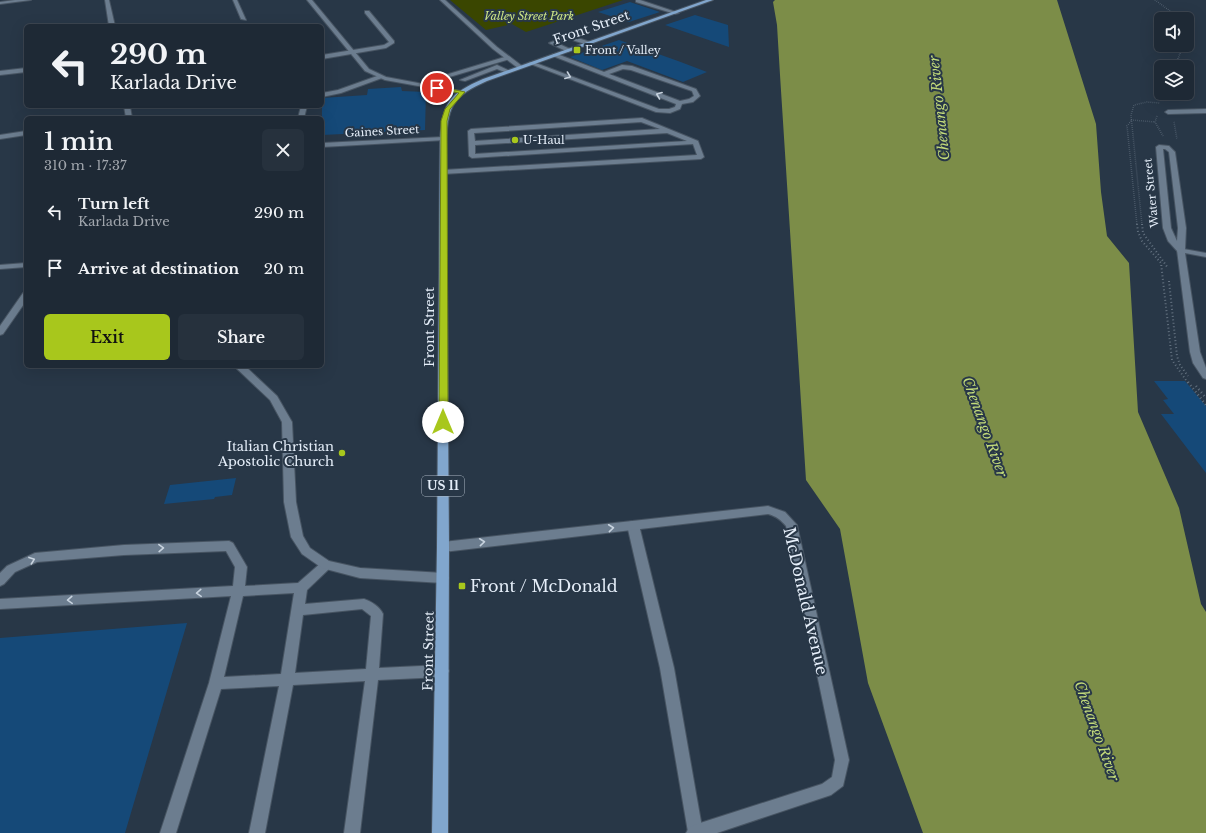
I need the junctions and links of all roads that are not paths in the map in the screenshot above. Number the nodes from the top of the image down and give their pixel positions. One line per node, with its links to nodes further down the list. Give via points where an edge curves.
1 (29, 0): 8 (street)
2 (107, 0): 12 (street)
3 (234, 0): 11 (street)
4 (309, 0): 15 (street)
5 (442, 0): 18 (street)
6 (711, 0): 10 (main road, Front Street / US 11)
7 (638, 1): 10 (street)
8 (0, 3)
9 (367, 12): 15 (street, via 392,42 386,46)
10 (677, 13): 13 (main road, Front Street / US 11)
11 (244, 19)
12 (112, 24)
13 (588, 43): 14 (main road, Front Street / US 11); 14 (street, via 569,38 552,43)
14 (568, 50): 16 (main road, Front Street / US 11)
15 (352, 52): 17 (street); 27 (street, via 367,70)
16 (555, 54): 19 (main road, Front Street / US 11); 26 (street)
17 (324, 57)
18 (508, 58): 20 (street); 22 (street)
19 (532, 63): 22 (main road, Front Street / US 11); 34 (street, one-way to 34, via 658,111 678,108)
20 (489, 64): 21 (street); 28 (street)
21 (497, 67): 24 (street); 29 (street)
22 (520, 67): 24 (main road, Front Street / US 11)
23 (24, 70): 25 (street)
24 (508, 71): 30 (main road, Front Street / US 11)
25 (0, 73)
26 (604, 74): 34 (street, one-way to 26); 34 (street, via 622,67 632,68 694,90 697,96 691,101)
27 (380, 76): 31 (street); 33 (street, via 339,92)
28 (444, 77): 29 (street); 31 (street)
29 (463, 80): 30 (street)
30 (479, 82): 32 (main road, Front Street / US 11)
31 (425, 85): 32 (street)
32 (463, 92): 40 (main road, Front Street / US 11, via 446,114)
33 (324, 95)
34 (679, 103)
35 (1206, 111): 36 (street)
36 (1168, 112)
37 (670, 131): 41 (street); 42 (street); 42 (street, via 642,120 471,131)
38 (24, 133): 39 (street)
39 (0, 137)
40 (443, 139): 43 (street, Gaines Street); 44 (main road, Front Street / US 11)
41 (696, 142): 42 (street, via 472,156); 44 (street, via 701,157)
42 (471, 143)
43 (324, 145)
44 (443, 172): 54 (main road, Front Street / US 11)
45 (1181, 250): 45 (street, Water Street, via 1182,228 1172,152 1170,148 1161,147 1159,148 1167,228 1171,239); 46 (street); 52 (street, Water Street, via 1195,352)
46 (1206, 255)
47 (24, 265): 48 (street)
48 (0, 267)
49 (24, 298): 50 (street)
50 (0, 332)
51 (241, 368): 55 (street, via 274,398 287,422 290,502 297,537 306,551)
52 (1206, 376)
53 (632, 525): 54 (street, McDonald Avenue, one-way to 53); 70 (street, via 667,668); 70 (street, McDonald Avenue, via 768,510 785,517 790,525 842,760 838,781 826,790)
54 (443, 547): 56 (main road, Front Street / US 11)
55 (326, 565): 56 (street, via 360,573); 58 (street)
56 (443, 578): 62 (main road, Front Street / US 11)
57 (0, 581): 59 (street, one-way to 59, via 11,569 35,558 124,550 229,546 241,567)
58 (300, 588): 59 (street); 61 (street)
59 (238, 591): 60 (street, one-way to 60); 65 (street)
60 (0, 604)
61 (297, 610): 63 (street, via 364,604 377,614); 64 (street)
62 (442, 671): 63 (street); 69 (main road, Front Street / US 11)
63 (372, 674): 64 (street); 68 (street)
64 (287, 679): 65 (street); 67 (street)
65 (216, 683): 66 (street)
66 (168, 833)
67 (257, 833)
68 (352, 833)
69 (440, 833)
70 (695, 833)

